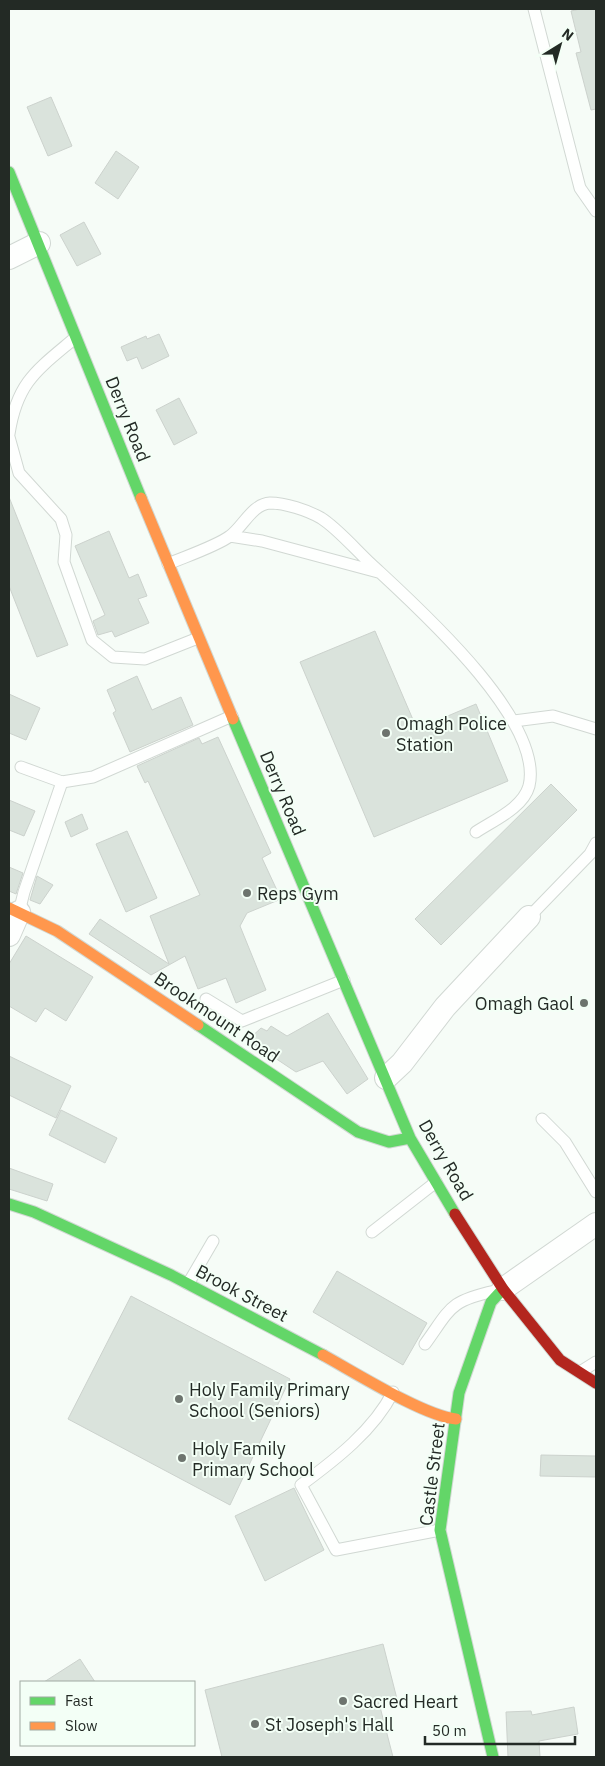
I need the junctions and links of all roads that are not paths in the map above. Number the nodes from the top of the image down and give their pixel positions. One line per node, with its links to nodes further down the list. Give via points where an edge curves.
1 (534, 9): 3 (lane, via 580,188)
2 (9, 172): 4 (street, Derry Road)
3 (596, 211)
4 (39, 243): 5 (street); 6 (street, Derry Road)
5 (9, 258)
6 (76, 337): 7 (lane, via 33,373 13,408); 10 (street, Derry Road)
7 (9, 436): 13 (lane, via 19,473 61,519 66,535 64,562 92,640 113,657 145,659)
8 (230, 536): 9 (lane, via 253,511 267,503 284,504 321,518); 10 (lane); 11 (lane, via 262,541)
9 (355, 549): 11 (lane); 12 (lane)
10 (168, 564): 13 (street, Derry Road)
11 (354, 566): 12 (lane)
12 (380, 572): 15 (lane, via 406,595 496,693)
13 (198, 638): 14 (street, Derry Road)
14 (232, 716): 18 (lane, via 93,777); 24 (street, Derry Road)
15 (514, 721): 16 (lane, via 554,716); 19 (lane, via 526,748 529,785 524,798)
16 (596, 729)
17 (21, 767): 18 (lane)
18 (62, 782): 21 (lane, via 24,892)
19 (476, 832)
20 (596, 843): 22 (lane, via 590,854)
21 (14, 910): 23 (street); 28 (street, Brookmount Road, via 57,931 358,1132 389,1142)
22 (529, 917): 26 (street)
23 (9, 935)
24 (344, 980): 25 (lane, via 242,1021); 26 (street, Derry Road)
25 (206, 999)
26 (386, 1078): 28 (street, Derry Road)
27 (542, 1119): 30 (lane, via 565,1142)
28 (410, 1138): 29 (street, Derry Road)
29 (436, 1182): 33 (lane); 36 (street, Derry Road)
30 (596, 1192)
31 (9, 1204): 35 (street, Brook Street, via 34,1212)
32 (596, 1224): 36 (street)
33 (372, 1232)
34 (213, 1241): 35 (lane)
35 (188, 1284): 41 (street, Brook Street)
36 (503, 1288): 37 (lane, via 467,1297 452,1306); 39 (street, Derry Road, via 560,1360); 42 (street, Castle Street, via 491,1302 483,1322 459,1393)
37 (425, 1344)
38 (596, 1362): 39 (lane)
39 (578, 1373): 40 (street, Derry Road)
40 (596, 1383)
41 (393, 1392): 42 (street, Brook Street, via 445,1418); 43 (lane, via 385,1408 344,1450 301,1485 336,1550)
42 (456, 1419): 43 (street, Castle Street)
43 (440, 1530): 44 (street, Castle Street)
44 (493, 1757)

